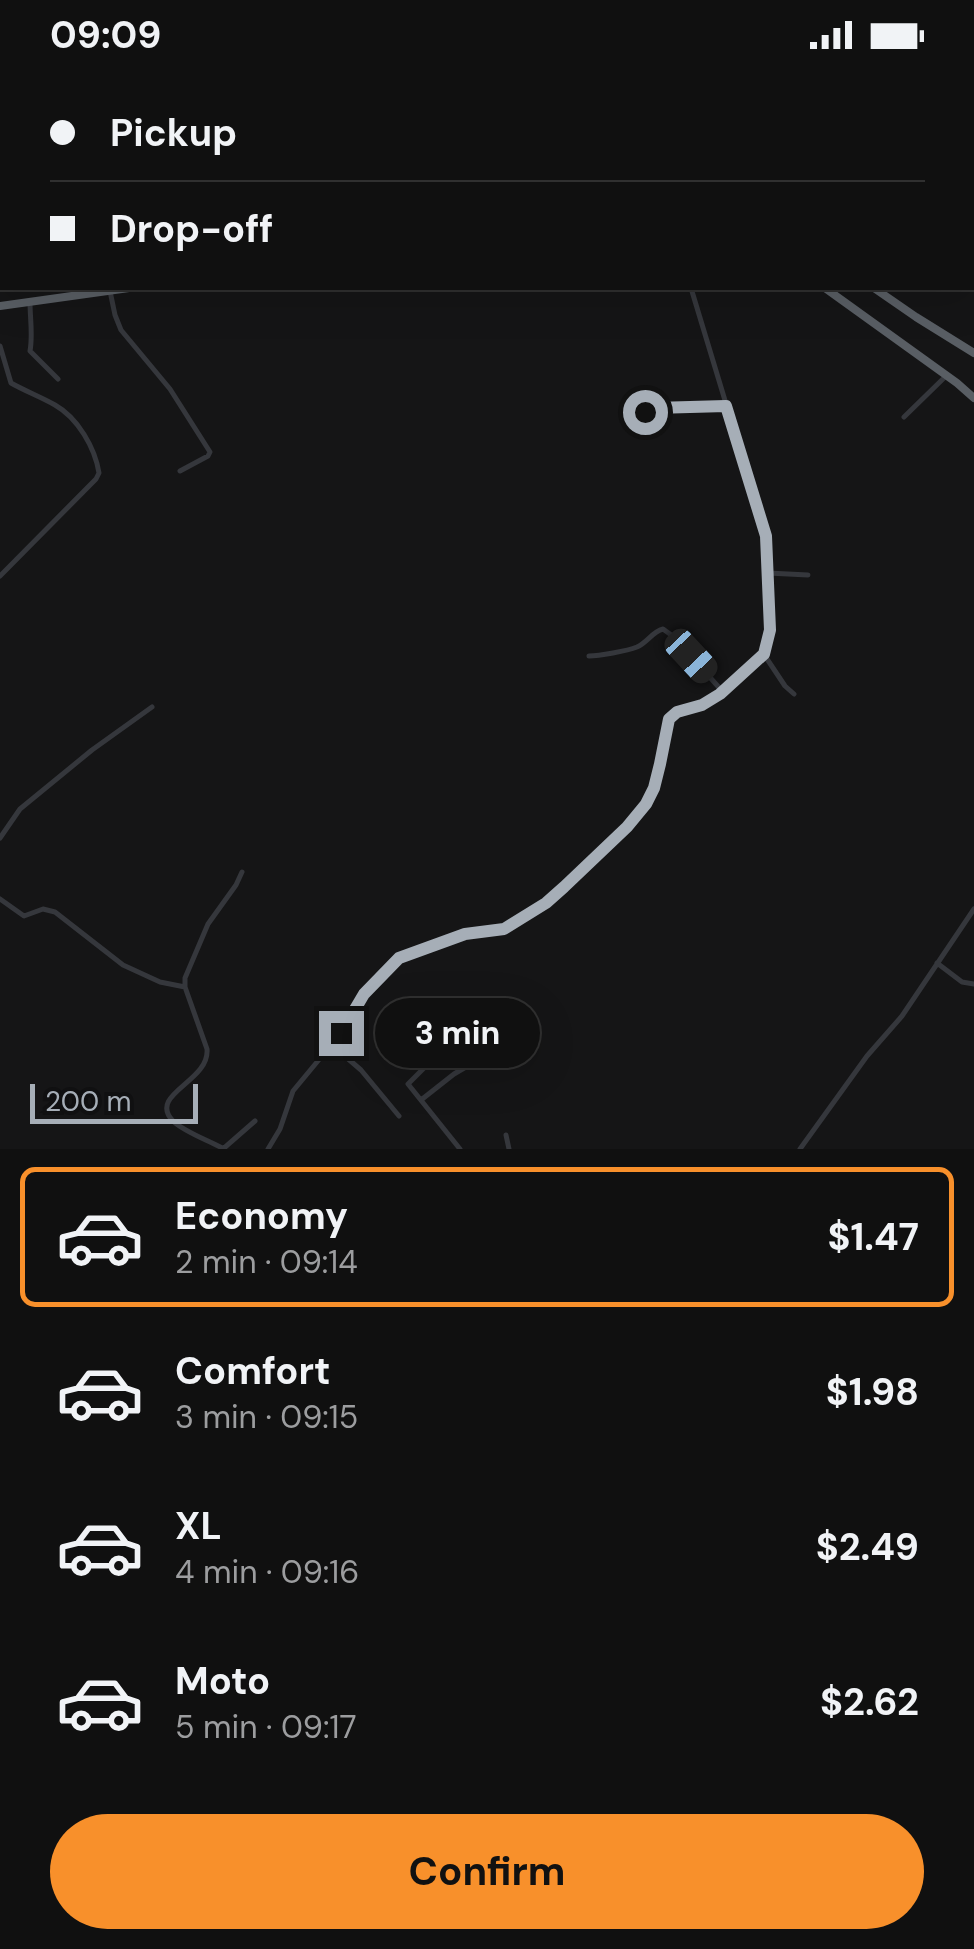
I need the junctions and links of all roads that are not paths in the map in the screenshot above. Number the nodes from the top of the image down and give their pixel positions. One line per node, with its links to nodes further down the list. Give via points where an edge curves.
1 (110, 290): 5 (highway); 15 (street, via 121,330 210,452)
2 (692, 290): 12 (street)
3 (828, 290): 9 (highway)
4 (877, 290): 8 (highway)
5 (30, 302): 6 (highway); 10 (street, via 30,351)
6 (0, 306)
7 (0, 346): 18 (street, via 10,383 65,412 93,450 99,472)
8 (974, 354)
9 (946, 376): 11 (highway); 14 (street)
10 (58, 379)
11 (974, 398)
12 (726, 406): 13 (street); 16 (street, via 766,536)
13 (632, 415)
14 (904, 417)
15 (180, 471)
16 (768, 574): 17 (street); 19 (street)
17 (808, 575)
18 (0, 576)
19 (764, 654): 21 (street); 22 (street)
20 (588, 656): 21 (street, via 636,647 664,629)
21 (723, 692): 31 (street, via 669,719 646,804 564,887 504,929 465,934 399,958 364,994)
22 (794, 694)
23 (152, 708): 24 (street, via 20,809)
24 (0, 838)
25 (242, 872): 30 (street, via 208,924)
26 (0, 899): 30 (street, via 24,916 49,909 123,965)
27 (974, 909): 28 (street)
28 (938, 963): 29 (street); 42 (street)
29 (974, 984)
30 (185, 987): 38 (street, via 208,1058 168,1100 168,1114)
31 (332, 1045): 35 (street); 39 (street, via 293,1091)
32 (435, 1057): 34 (street, via 408,1084)
33 (483, 1057): 34 (street)
34 (420, 1100): 40 (street)
35 (399, 1116)
36 (255, 1121): 38 (street)
37 (506, 1136): 41 (street)
38 (223, 1149)
39 (268, 1149)
40 (460, 1149)
41 (509, 1149)
42 (800, 1149)

